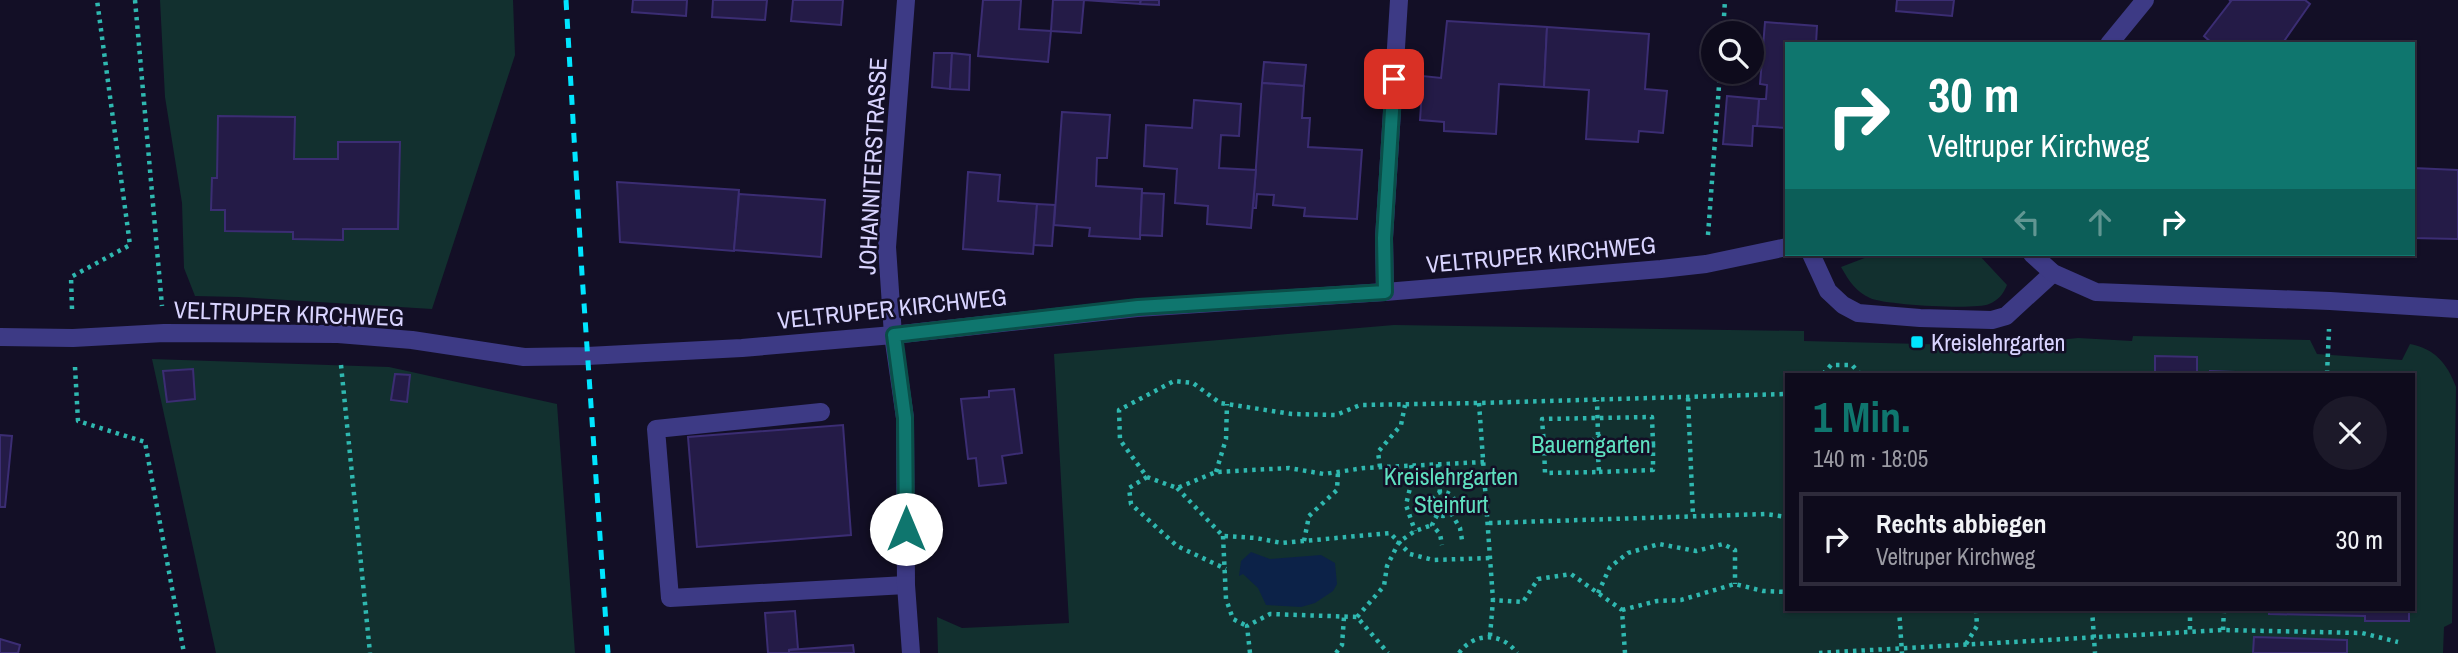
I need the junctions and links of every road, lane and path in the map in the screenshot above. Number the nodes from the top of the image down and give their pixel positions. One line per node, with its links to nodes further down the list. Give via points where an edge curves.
1 (97, 0): 22 (path, via 130,245 71,277)
2 (135, 0): 18 (path)
3 (906, 0): 20 (street, JOHANNITERSTRASSE, via 887,247)
4 (1399, 0): 15 (street, via 1384,238)
5 (1725, 0): 7 (path)
6 (2145, 0): 8 (street)
7 (1724, 21)
8 (2111, 42)
9 (1719, 84): 13 (path)
10 (1785, 247): 13 (street, VELTRUPER KIRCHWEG)
11 (1812, 256): 14 (street, via 1828,291 1843,305 1871,314 2006,317)
12 (2034, 256): 14 (street)
13 (1706, 264): 15 (street, VELTRUPER KIRCHWEG)
14 (2053, 273): 16 (street, via 2096,292)
15 (1385, 292): 20 (street, VELTRUPER KIRCHWEG, via 1138,307)
16 (2330, 301): 17 (street); 25 (path)
17 (2458, 309)
18 (164, 333): 19 (street, VELTRUPER KIRCHWEG); 22 (street, VELTRUPER KIRCHWEG)
19 (338, 334): 20 (street, VELTRUPER KIRCHWEG, via 412,340 524,358); 89 (path)
20 (894, 335): 67 (street, JOHANNITERSTRASSE, via 905,418)
21 (0, 337): 22 (street, VELTRUPER KIRCHWEG)
22 (73, 338): 88 (path, via 78,421 145,442)
23 (1824, 373): 24 (path, via 1831,365 1852,365)
24 (1859, 373)
25 (2327, 373)
26 (1785, 394): 27 (path)
27 (1688, 398): 28 (path); 54 (path)
28 (1597, 400): 30 (path); 33 (path)
29 (1227, 404): 31 (path, via 1336,415 1360,405); 44 (path, via 1226,439); 47 (path, via 1193,383 1174,381 1119,410 1120,440)
30 (1479, 404): 31 (path); 40 (path)
31 (1405, 405): 43 (path, via 1401,425 1378,452)
32 (821, 412): 67 (street, via 656,429 670,598)
33 (1598, 418): 34 (path); 35 (path, via 1652,417); 37 (path, via 1542,419)
34 (1598, 435): 36 (path); 38 (path)
35 (1653, 444): 36 (path); 46 (path, via 1653,470)
36 (1608, 445): 39 (path)
37 (1544, 446): 38 (path); 46 (path, via 1545,473)
38 (1588, 446): 39 (path)
39 (1598, 455): 46 (path)
40 (1484, 462): 41 (path); 51 (path)
41 (1438, 464): 42 (path); 49 (path)
42 (1411, 465): 43 (path); 58 (path, via 1406,505)
43 (1380, 467): 45 (path)
44 (1216, 472): 45 (path, via 1289,468); 48 (path)
45 (1338, 472): 61 (path, via 1337,490 1309,516)
46 (1599, 472)
47 (1147, 477): 48 (path); 65 (path, via 1129,488 1131,503 1177,546)
48 (1177, 488): 59 (path)
49 (1440, 493): 50 (path, via 1451,495); 53 (path, via 1431,504)
50 (1455, 506): 51 (path); 52 (path)
51 (1488, 507): 56 (path)
52 (1451, 513): 53 (path); 60 (path)
53 (1437, 514): 57 (path)
54 (1693, 516): 55 (path); 56 (path)
55 (1785, 517)
56 (1489, 523): 64 (path)
57 (1432, 525): 58 (path); 63 (path)
58 (1415, 531): 62 (path)
59 (1223, 536): 61 (path); 65 (path)
60 (1462, 540)
61 (1304, 541): 62 (path, via 1390,533)
62 (1399, 542): 64 (path, via 1410,554 1433,560); 78 (path, via 1387,566 1384,586)
63 (1442, 545)
64 (1490, 558): 70 (path)
65 (1226, 569): 79 (path, via 1226,599 1233,619)
66 (1735, 584): 68 (path); 69 (path, via 1735,550 1723,544 1696,551 1659,544 1628,553 1610,567); 71 (path)
67 (906, 585): 90 (street, JOHANNITERSTRASSE)
68 (1785, 592)
69 (1598, 593): 70 (path, via 1570,574 1538,579 1524,601); 71 (path)
70 (1493, 600): 82 (path)
71 (1622, 610): 96 (path)
72 (1899, 611): 86 (path)
73 (1976, 611): 85 (path, via 1977,626)
74 (2092, 611): 83 (path)
75 (2190, 611): 81 (path)
76 (2224, 611): 80 (path)
77 (1344, 617): 78 (path); 79 (path, via 1270,614); 92 (path, via 1342,645)
78 (1357, 617): 93 (path)
79 (1247, 626): 91 (path)
80 (2222, 630): 81 (path); 84 (path, via 2362,633)
81 (2190, 631): 83 (path)
82 (1490, 636): 94 (path, via 1468,642); 95 (path, via 1511,645)
83 (2094, 637): 85 (path); 98 (path)
84 (2398, 642)
85 (1966, 645): 86 (path)
86 (1902, 651): 87 (path)
87 (1841, 652): 97 (path)
88 (184, 653)
89 (370, 653)
90 (911, 653)
91 (1250, 653)
92 (1336, 653)
93 (1388, 653)
94 (1459, 653)
95 (1517, 653)
96 (1625, 653)
97 (1819, 653)
98 (2095, 653)

